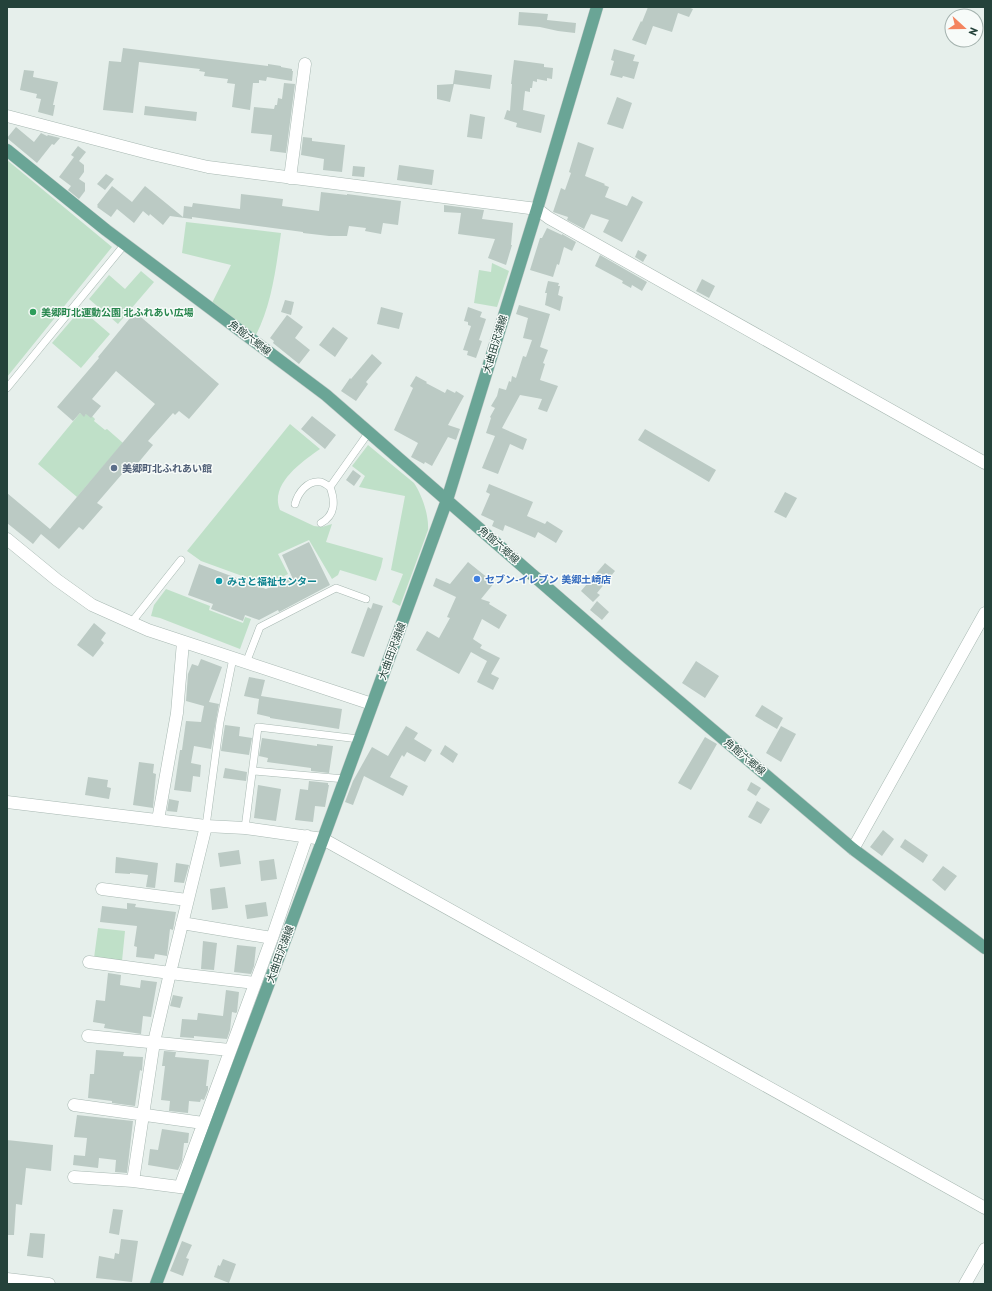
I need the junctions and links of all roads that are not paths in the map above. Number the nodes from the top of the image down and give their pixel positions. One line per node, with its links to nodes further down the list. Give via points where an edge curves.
1 (597, 7): 6 (main road, 大曲田沢湖線)
2 (305, 64): 5 (street)
3 (7, 116): 5 (street, via 208,167)
4 (7, 150): 7 (main road, 角館六郷線)
5 (290, 178): 6 (street)
6 (537, 209): 10 (street); 12 (main road, 大曲田沢湖線)
7 (124, 244): 8 (lane); 9 (main road, 角館六郷線, via 326,395)
8 (7, 388)
9 (369, 432): 11 (lane); 12 (main road, 角館六郷線)
10 (985, 463)
11 (330, 487): 13 (lane, via 321,482 305,486); 14 (lane, via 334,497 333,507 327,520)
12 (447, 500): 23 (main road, 大曲田沢湖線); 33 (main road, 角館六郷線)
13 (295, 504)
14 (321, 523)
15 (7, 539): 19 (street, via 92,605)
16 (181, 560): 19 (lane)
17 (366, 600): 22 (lane, via 336,588 260,627)
18 (985, 613): 33 (street)
19 (131, 623): 20 (street)
20 (183, 642): 21 (street); 28 (street, via 177,713)
21 (233, 658): 22 (street); 29 (lane, via 220,722)
22 (246, 663): 23 (street)
23 (372, 704): 24 (main road, 大曲田沢湖線)
24 (359, 739): 25 (lane, via 258,727); 26 (main road, 大曲田沢湖線)
25 (253, 771): 26 (lane); 30 (lane)
26 (345, 779): 32 (main road, 大曲田沢湖線)
27 (7, 802): 28 (street)
28 (158, 820): 29 (street)
29 (206, 826): 30 (street); 35 (street)
30 (245, 828): 31 (street)
31 (307, 836): 32 (street); 37 (street)
32 (323, 839): 51 (main road, 大曲田沢湖線); 52 (street)
33 (853, 849): 38 (main road, 角館六郷線)
34 (102, 889): 35 (street)
35 (188, 900): 36 (street)
36 (182, 923): 37 (street); 40 (street)
37 (272, 938): 41 (street)
38 (985, 948)
39 (89, 962): 40 (street)
40 (170, 973): 41 (street); 43 (street)
41 (255, 983): 44 (street)
42 (88, 1036): 43 (street)
43 (154, 1042): 44 (street); 46 (street)
44 (230, 1050): 47 (street)
45 (74, 1105): 46 (street)
46 (144, 1114): 47 (street); 49 (street)
47 (203, 1123): 50 (street)
48 (74, 1176): 49 (street)
49 (133, 1181): 50 (street)
50 (180, 1187): 51 (street)
51 (192, 1189): 56 (main road, 大曲田沢湖線)
52 (985, 1208)
53 (985, 1249): 57 (street)
54 (7, 1279): 55 (street)
55 (49, 1284)
56 (156, 1284)
57 (965, 1284)

